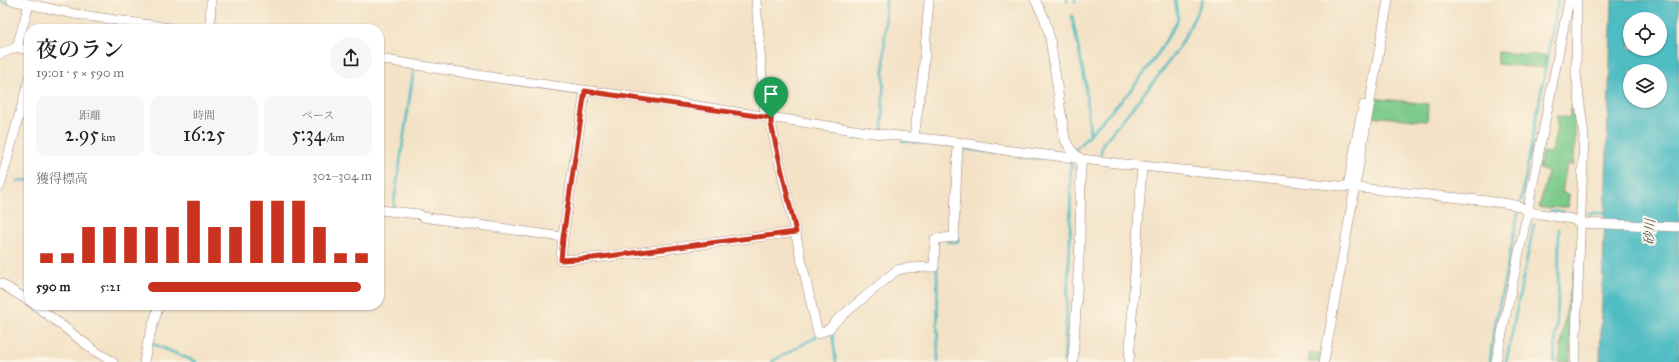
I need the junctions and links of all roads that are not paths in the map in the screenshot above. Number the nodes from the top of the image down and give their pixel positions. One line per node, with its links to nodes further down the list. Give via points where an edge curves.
1 (11, 0): 10 (street)
2 (211, 0): 12 (street)
3 (756, 0): 20 (street)
4 (929, 0): 21 (street, via 923,74)
5 (1036, 0): 23 (street, via 1050,38 1065,140)
6 (1388, 0): 26 (street)
7 (1569, 0): 28 (street)
8 (1577, 0): 29 (street, via 1576,74 1584,135)
9 (49, 4): 10 (street); 11 (street, via 75,14)
10 (28, 6): 13 (street)
11 (143, 24)
12 (210, 24)
13 (16, 47): 14 (street); 15 (street)
14 (24, 49)
15 (0, 54)
16 (384, 60): 17 (street)
17 (585, 91): 20 (street); 32 (street)
18 (24, 97): 25 (street)
19 (1365, 100): 26 (street)
20 (769, 120): 21 (street); 31 (street)
21 (914, 137): 22 (street)
22 (958, 142): 23 (street); 31 (street, via 954,237 935,239 934,267 897,270 829,329 818,334)
23 (1081, 161): 24 (street); 39 (street, via 1080,248)
24 (1142, 168): 26 (street); 40 (street)
25 (0, 186)
26 (1352, 187): 28 (street, via 1510,204); 41 (street)
27 (384, 211): 32 (street)
28 (1529, 212): 29 (street, via 1564,217); 42 (street)
29 (1580, 223): 30 (street); 43 (street)
30 (1679, 227)
31 (796, 232): 32 (street, via 561,260)
32 (563, 238)
33 (0, 282): 34 (street)
34 (24, 298)
35 (42, 310): 37 (street)
36 (158, 310): 38 (street)
37 (113, 362)
38 (144, 362)
39 (1073, 362)
40 (1129, 362)
41 (1324, 362)
42 (1496, 362)
43 (1575, 362)

